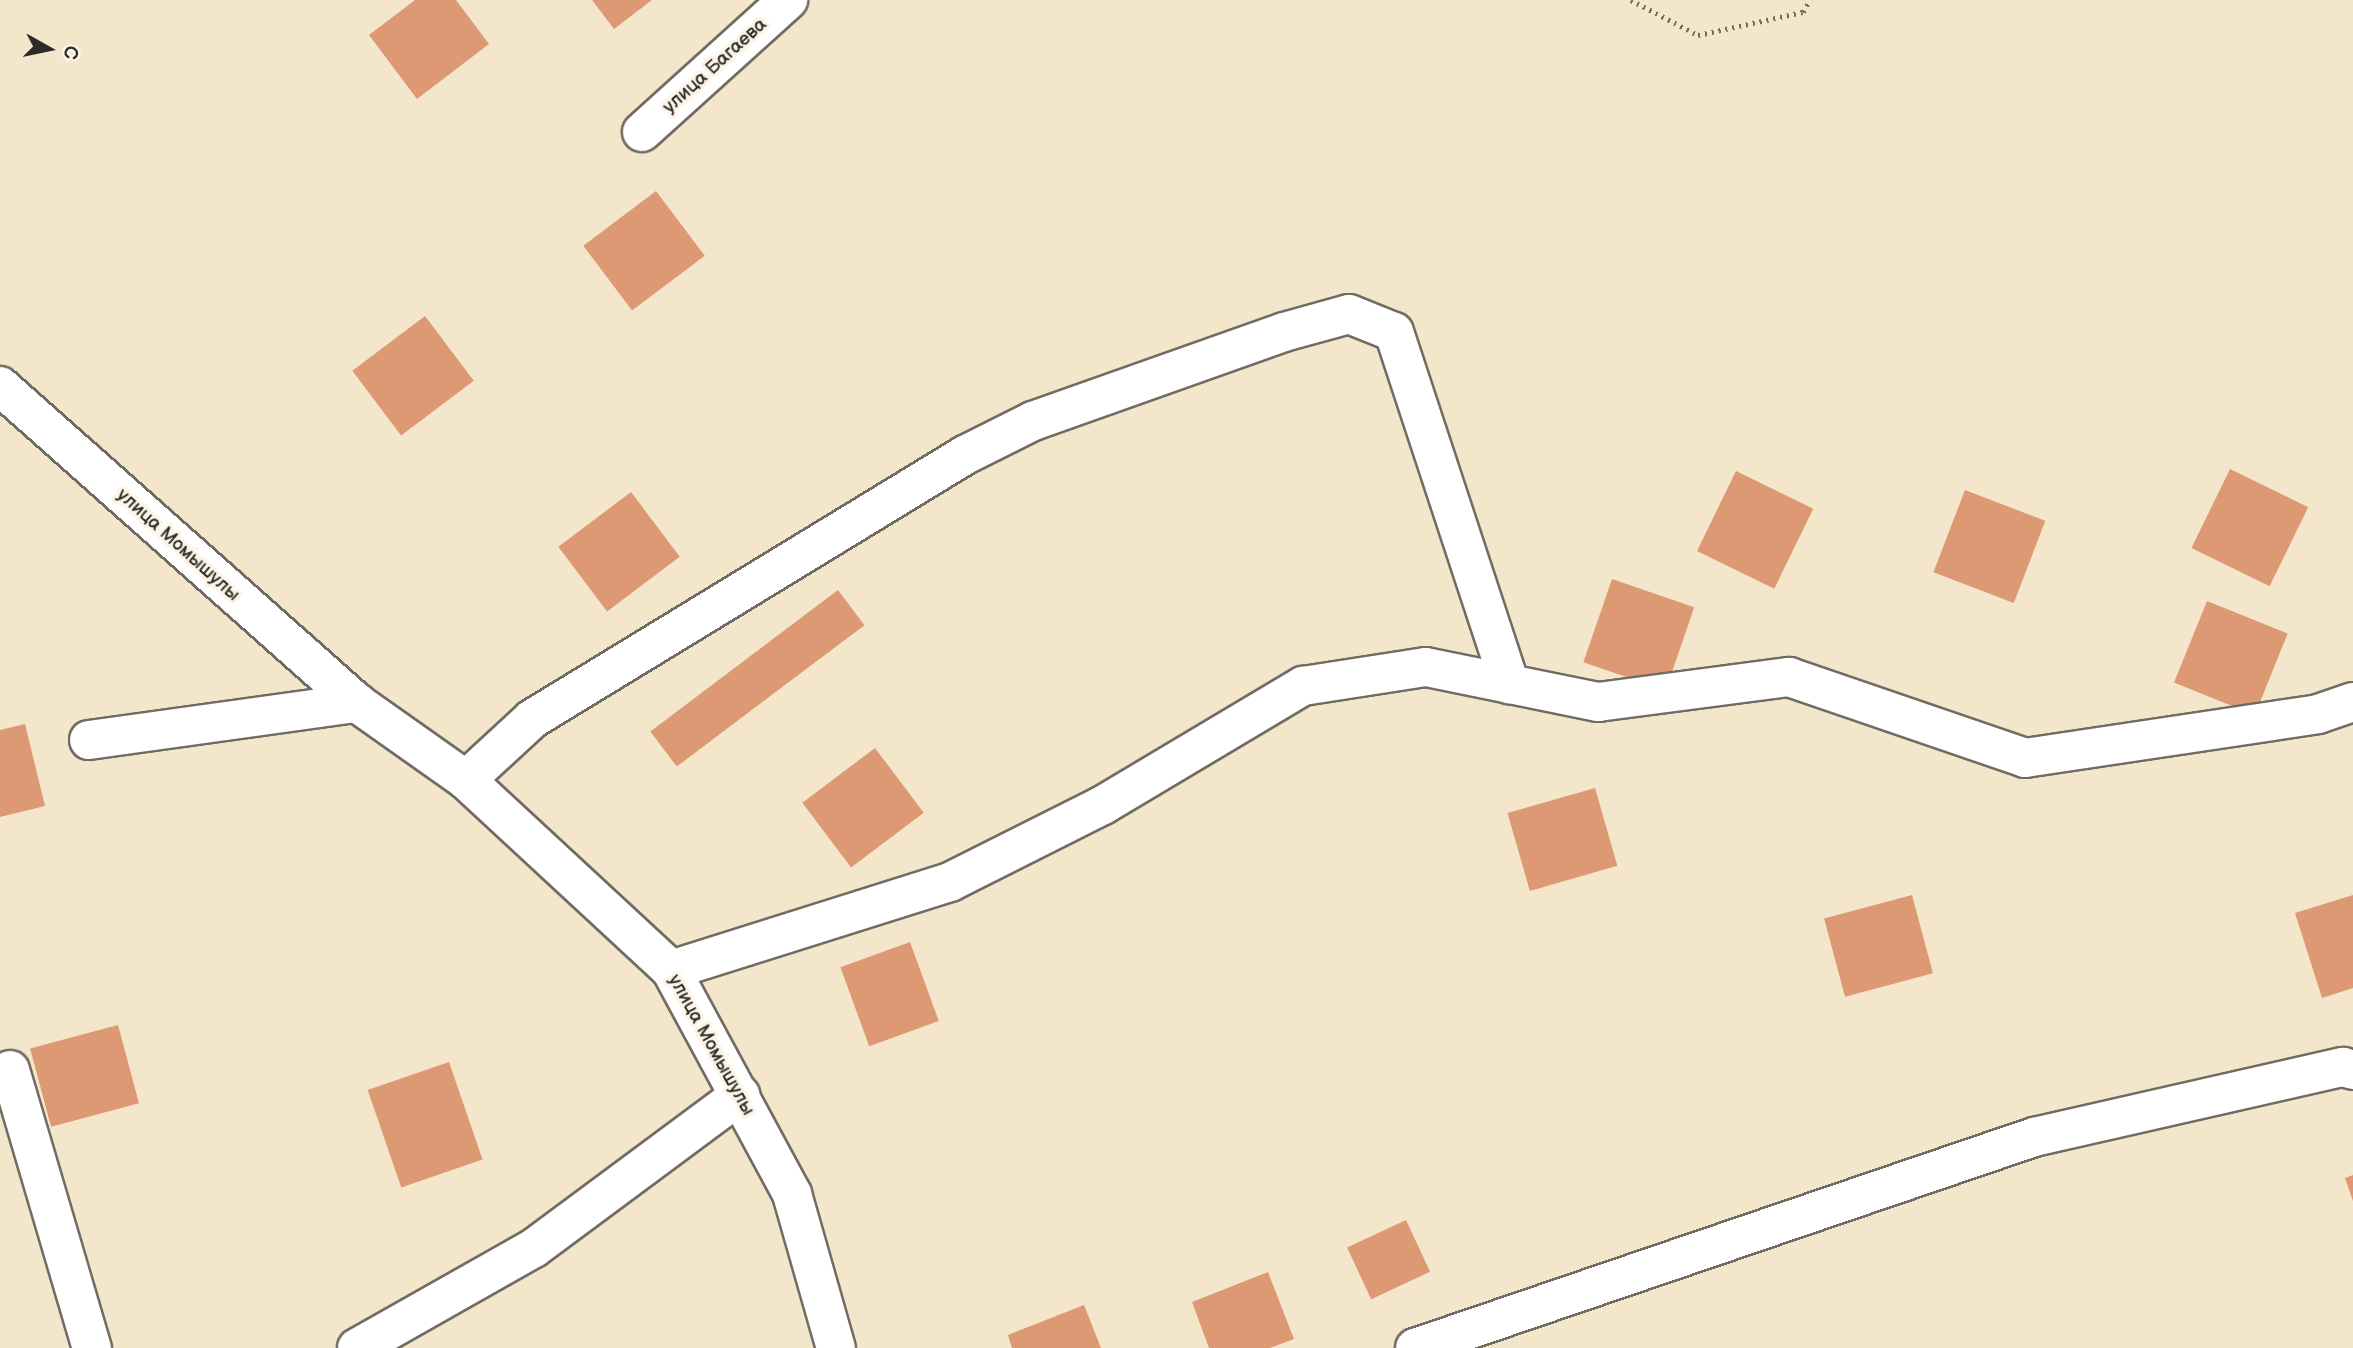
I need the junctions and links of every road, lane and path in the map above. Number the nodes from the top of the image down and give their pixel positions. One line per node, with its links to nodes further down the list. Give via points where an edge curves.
1 (788, 0): 4 (street, улица Багаева)
2 (1631, 0): 3 (path, via 1698,35 1803,12)
3 (1810, 0)
4 (642, 132)
5 (0, 386): 8 (street, улица Момышулы)
6 (1510, 684): 7 (street, via 1598,702 1789,677 2025,758 2318,714); 10 (street, via 1394,332 1349,314 1284,332 1033,421 965,455 532,719); 11 (street, via 1426,667 1303,687 1103,805 950,881)
7 (2353, 702)
8 (357, 703): 9 (street); 10 (street, улица Момышулы)
9 (89, 740)
10 (466, 780): 11 (street, улица Момышулы)
11 (671, 970): 14 (street, улица Момышулы)
12 (10, 1070): 15 (street)
13 (2353, 1070): 18 (street, via 2343,1067 2035,1137)
14 (740, 1095): 16 (street, via 534,1248); 17 (street, улица Момышулы, via 792,1194)
15 (92, 1348)
16 (357, 1348)
17 (836, 1348)
18 (1415, 1348)

